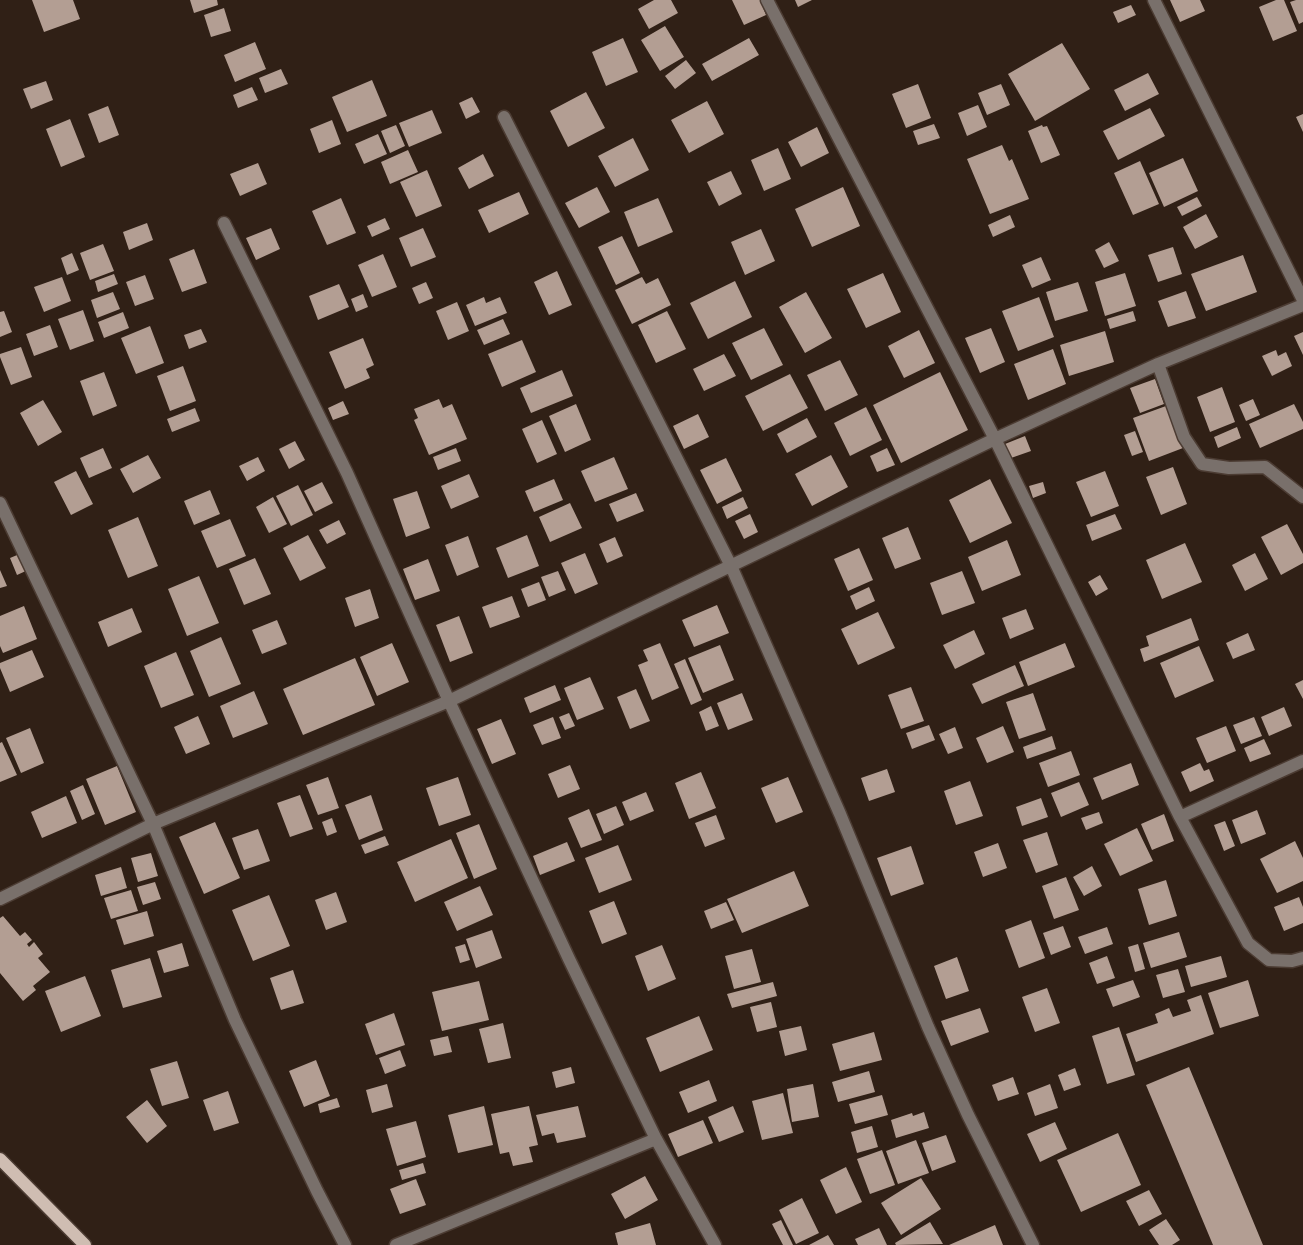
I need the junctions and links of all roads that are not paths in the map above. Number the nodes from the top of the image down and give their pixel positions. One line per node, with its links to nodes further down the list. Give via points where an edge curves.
1 (767, 0): 8 (street)
2 (1154, 0): 5 (street)
3 (504, 117): 11 (street)
4 (224, 223): 12 (street, via 347,473)
5 (1303, 300)
6 (1303, 305): 7 (street)
7 (1158, 364): 8 (street); 9 (street, via 1184,437 1202,464 1229,468 1265,467)
8 (995, 439): 11 (street); 14 (street)
9 (1303, 497)
10 (0, 503): 15 (street)
11 (731, 566): 12 (street); 24 (street, via 840,814 928,1027)
12 (449, 701): 15 (street); 18 (street)
13 (1303, 761): 14 (street)
14 (1180, 817): 17 (street, via 1248,943 1270,960)
15 (153, 824): 16 (street); 21 (street, via 236,1020)
16 (0, 900)
17 (1303, 958)
18 (656, 1139): 22 (street); 23 (street)
19 (0, 1159): 20 (main road)
20 (85, 1245)
21 (345, 1245)
22 (396, 1245)
23 (715, 1245)
24 (1033, 1245)

